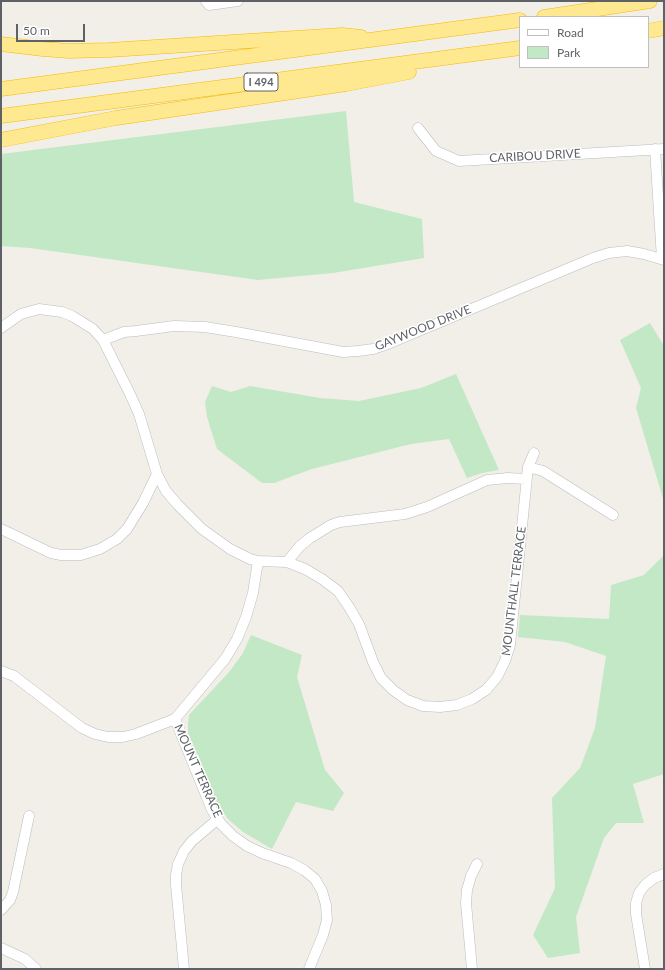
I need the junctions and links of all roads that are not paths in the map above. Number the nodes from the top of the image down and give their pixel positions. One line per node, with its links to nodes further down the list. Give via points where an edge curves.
1 (206, 1): 2 (street, via 209,5)
2 (238, 1)
3 (650, 1): 4 (highway)
4 (551, 16)
5 (519, 20): 8 (highway, I 494)
6 (664, 28): 7 (highway)
7 (649, 31)
8 (382, 40): 9 (highway, via 342,35 69,51); 12 (highway, I 494)
9 (1, 44)
10 (519, 48): 11 (highway, I 494)
11 (457, 57): 13 (highway, I 494); 15 (highway, via 414,71 346,84 116,118)
12 (1, 89)
13 (1, 116)
14 (418, 128): 16 (street, CARIBOU DRIVE, via 436,151 459,160)
15 (1, 140)
16 (659, 149): 17 (street)
17 (663, 260): 19 (street, GAYWOOD DRIVE, via 627,251 609,253 373,349 343,352 205,327 174,326 124,332)
18 (1, 328): 19 (street, via 21,314 39,309 51,310 72,316 93,329)
19 (103, 340): 22 (street, via 139,414)
20 (534, 452): 21 (street, MOUNTHALL TERRACE)
21 (528, 467): 23 (street, MOUNTHALL TERRACE); 24 (street, via 543,471)
22 (157, 474): 25 (street, via 127,529 117,539 100,549 81,554 51,553); 26 (street, MOUNTHALL TERRACE, via 166,491 202,529 241,556)
23 (526, 479): 27 (street, via 487,480 405,514 331,525 300,546); 27 (street, MOUNTHALL TERRACE, via 510,645 497,677 486,690 456,706 423,706 407,700 393,690 381,678 359,624 338,591 322,578)
24 (614, 515)
25 (1, 529)
26 (258, 561): 27 (street, MOUNTHALL TERRACE); 29 (street, MOUNT TERRACE, via 251,599 237,639 225,659)
27 (287, 562)
28 (1, 671): 29 (street, via 14,676 82,728 95,734 123,737)
29 (175, 719): 31 (street, MOUNT TERRACE, via 210,805)
30 (29, 816): 34 (street, via 13,892)
31 (218, 818): 37 (street, via 192,841 178,864 176,880); 38 (street, MOUNT TERRACE, via 233,836 247,846 304,870 314,879 322,892 327,920)
32 (477, 864): 39 (street, via 467,890 466,903)
33 (664, 874): 40 (street, via 645,885 636,903)
34 (1, 910)
35 (1, 948): 36 (street, via 25,959)
36 (36, 969)
37 (184, 969)
38 (309, 969)
39 (472, 969)
40 (645, 969)

